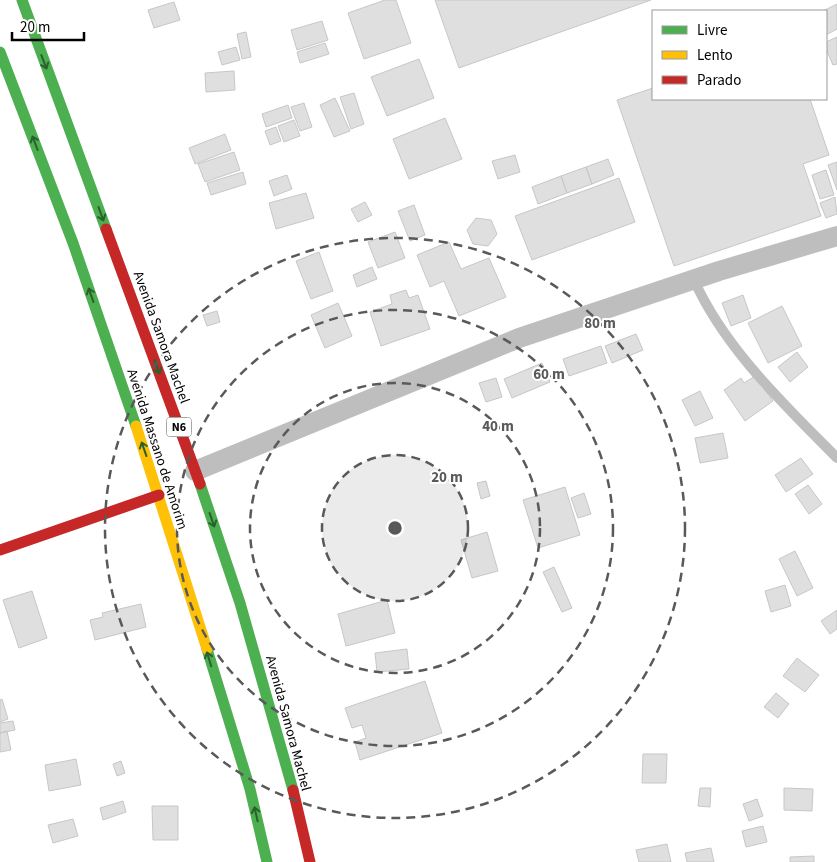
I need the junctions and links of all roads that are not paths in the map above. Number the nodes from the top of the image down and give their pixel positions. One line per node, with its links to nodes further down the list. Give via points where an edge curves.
1 (22, 0): 6 (main road, Avenida Samora Machel / N6, one-way to 6)
2 (0, 52): 7 (main road, Avenida Massano de Amorim, one-way to 2, via 73,243)
3 (837, 236): 4 (street)
4 (694, 280): 5 (lane, via 707,309 766,385); 6 (street, via 519,338)
5 (837, 458)
6 (195, 471): 10 (main road, Avenida Samora Machel / N6, one-way to 10, via 243,612)
7 (159, 495): 8 (main road); 9 (main road, Avenida Massano de Amorim, one-way to 7, via 250,789)
8 (0, 550)
9 (267, 862)
10 (310, 862)

